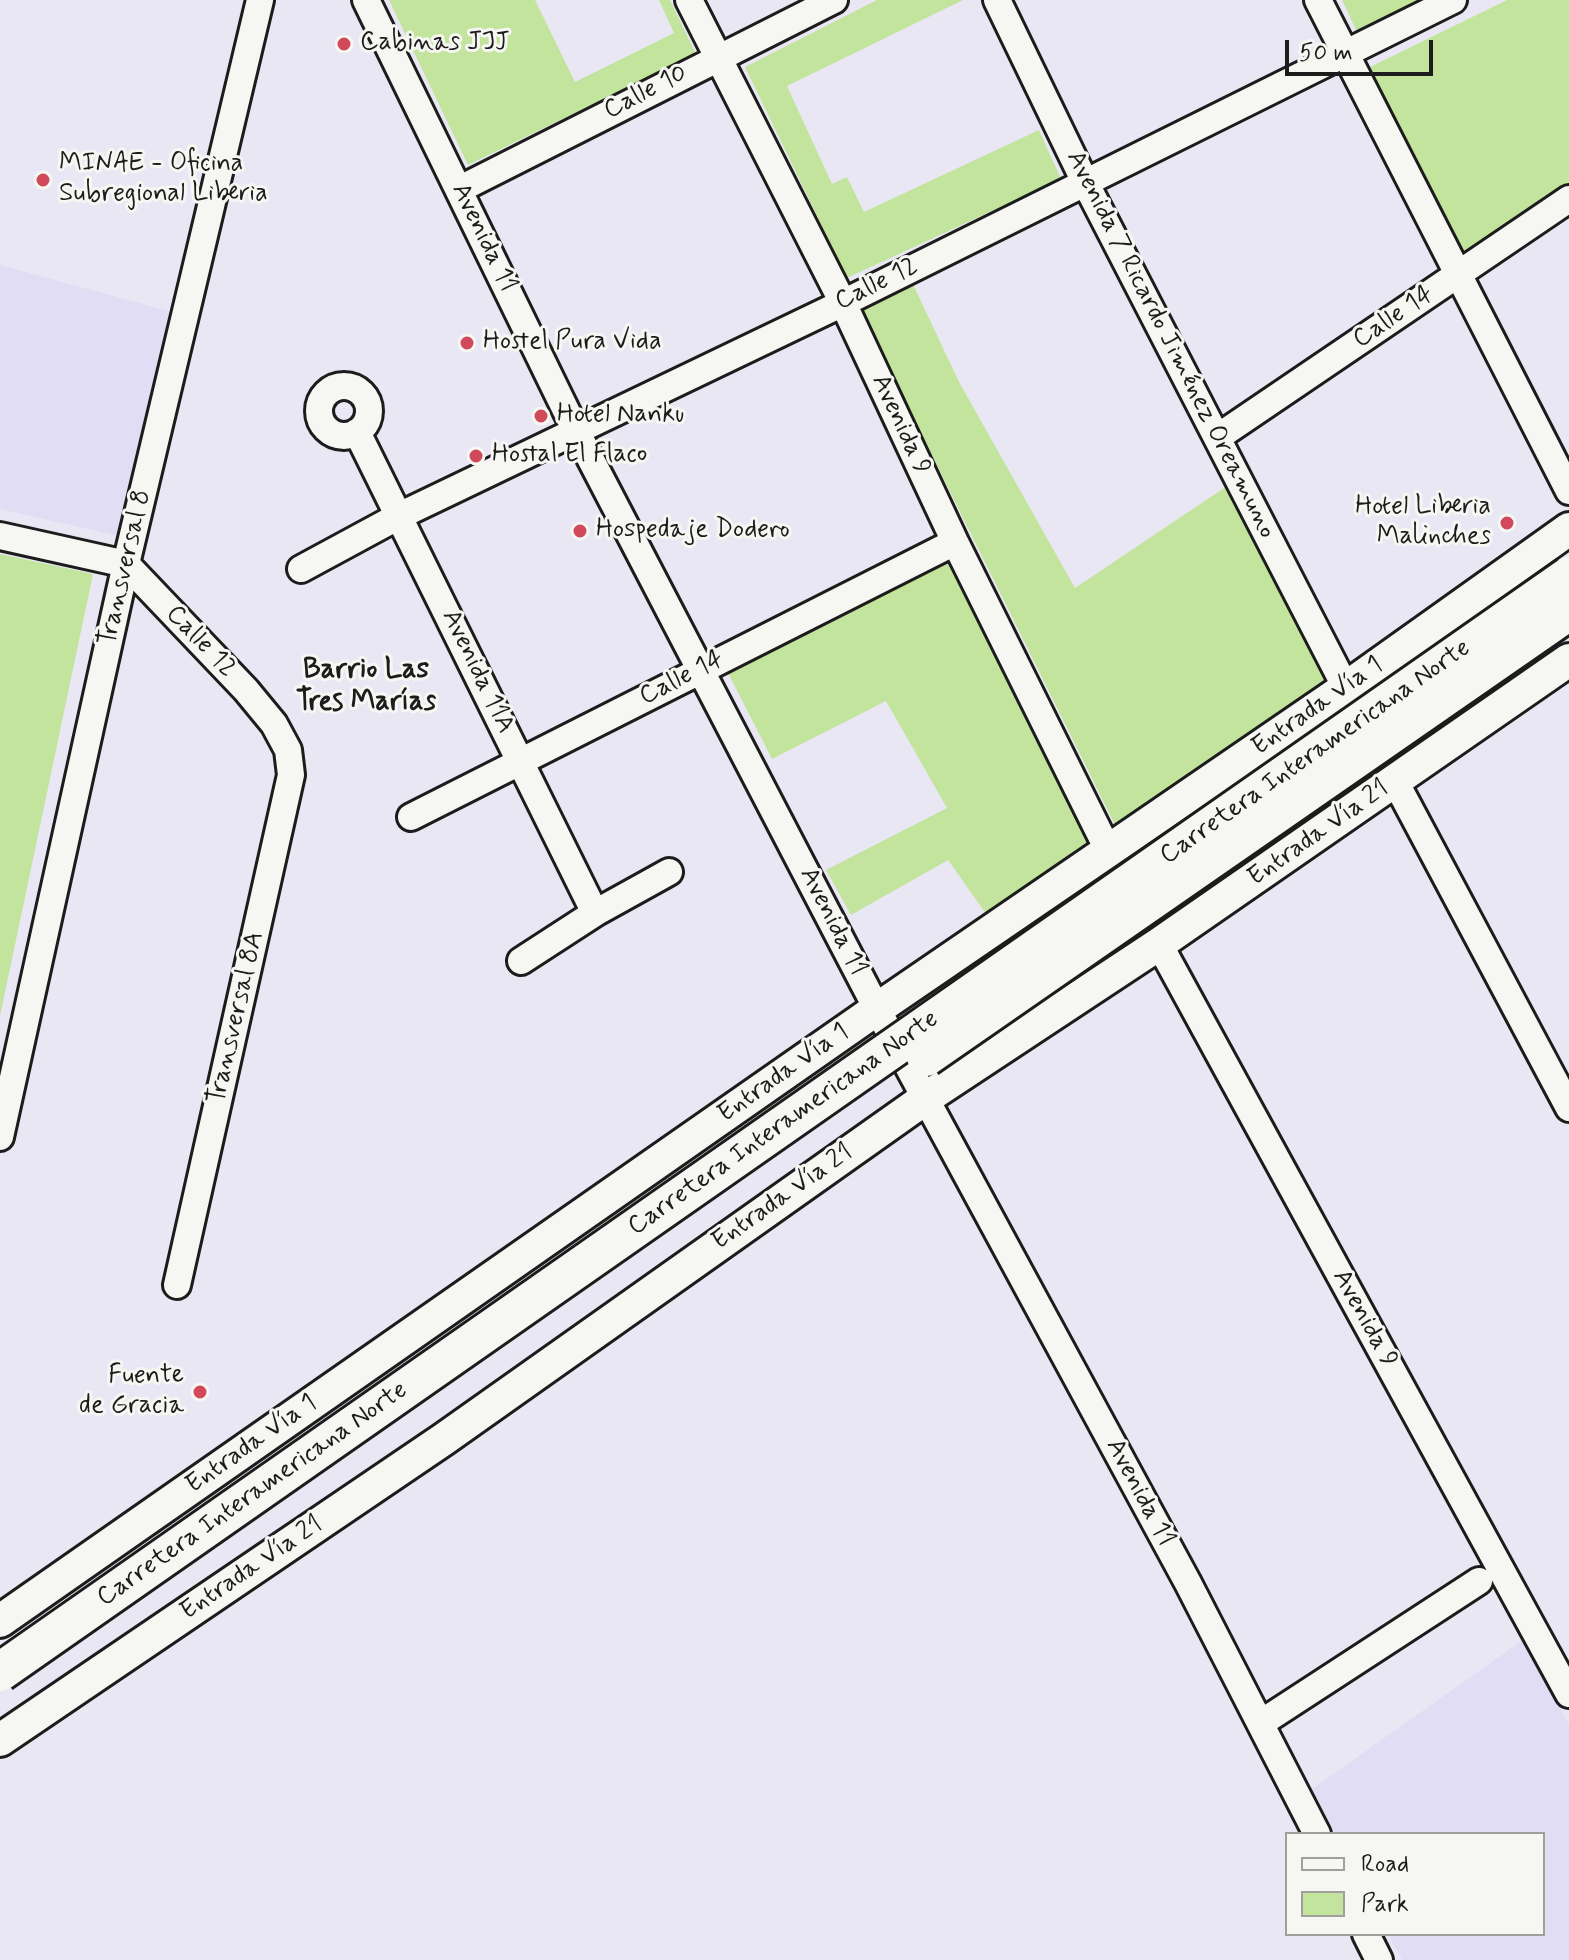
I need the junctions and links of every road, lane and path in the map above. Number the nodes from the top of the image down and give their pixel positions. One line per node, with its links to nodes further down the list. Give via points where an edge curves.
1 (260, 0): 23 (street, Transversal 8)
2 (366, 0): 11 (street, Avenida 11)
3 (689, 0): 9 (street, Avenida 9)
4 (834, 0): 9 (street, Calle 10)
5 (997, 0): 10 (street, Avenida 7 Ricardo Jiménez Oreamuno)
6 (1318, 0): 8 (street)
7 (1453, 0): 8 (street, Calle 12)
8 (1345, 55): 10 (street, Calle 12); 13 (street)
9 (718, 56): 11 (street, Calle 10); 14 (street, Avenida 9)
10 (1085, 182): 14 (street, Calle 12); 17 (street, Avenida 7 Ricardo Jiménez Oreamuno)
11 (460, 189): 15 (street, Avenida 11)
12 (1569, 199): 13 (street, Calle 14)
13 (1458, 275): 17 (street, Calle 14); 18 (street)
14 (843, 303): 15 (street, Calle 12); 22 (street, Avenida 9)
15 (575, 429): 19 (street, Calle 12); 28 (street, Avenida 11)
16 (357, 432): 19 (street, Avenida 11A)
17 (1218, 437): 29 (street, Avenida 7 Ricardo Jiménez Oreamuno)
18 (1569, 491)
19 (399, 516): 24 (street, Calle 12); 31 (street, Avenida 11A)
20 (1569, 529): 29 (main road, Entrada Vía 1)
21 (0, 536): 23 (street)
22 (955, 542): 28 (street, Calle 14); 34 (street, Avenida 9)
23 (126, 564): 30 (street, Calle 12, via 246,690); 42 (street, Transversal 8)
24 (301, 569)
25 (1569, 576): 46 (highway, Carretera Interamericana Norte, bridge)
26 (1569, 611): 48 (highway, Carretera Interamericana Norte, bridge)
27 (1569, 660): 32 (main road, Entrada Vía 21)
28 (700, 669): 31 (street, Calle 14); 39 (street, Avenida 11)
29 (1346, 688): 34 (main road, Entrada Vía 1)
30 (288, 750): 43 (street, Transversal 8A, via 291,775)
31 (521, 762): 33 (street, Calle 14); 36 (street, Avenida 11A)
32 (1395, 781): 37 (main road, Entrada Vía 21); 41 (street)
33 (411, 817)
34 (1108, 850): 39 (main road, Entrada Vía 1)
35 (669, 872): 36 (street)
36 (595, 913): 38 (street)
37 (1159, 944): 40 (main road, Entrada Vía 21); 47 (street, Avenida 9)
38 (521, 961)
39 (877, 1009): 40 (street, Avenida 11); 45 (main road, Entrada Vía 1)
40 (926, 1098): 49 (street, Avenida 11); 50 (main road, Entrada Vía 21, via 444,1439)
41 (1569, 1108)
42 (0, 1137)
43 (177, 1285)
44 (1479, 1581): 49 (street)
45 (0, 1621)
46 (0, 1672)
47 (1569, 1694)
48 (0, 1700)
49 (1261, 1723): 51 (street, Avenida 11)
50 (0, 1740)
51 (1316, 1832)
52 (1367, 1936): 53 (street)
53 (1379, 1960)

